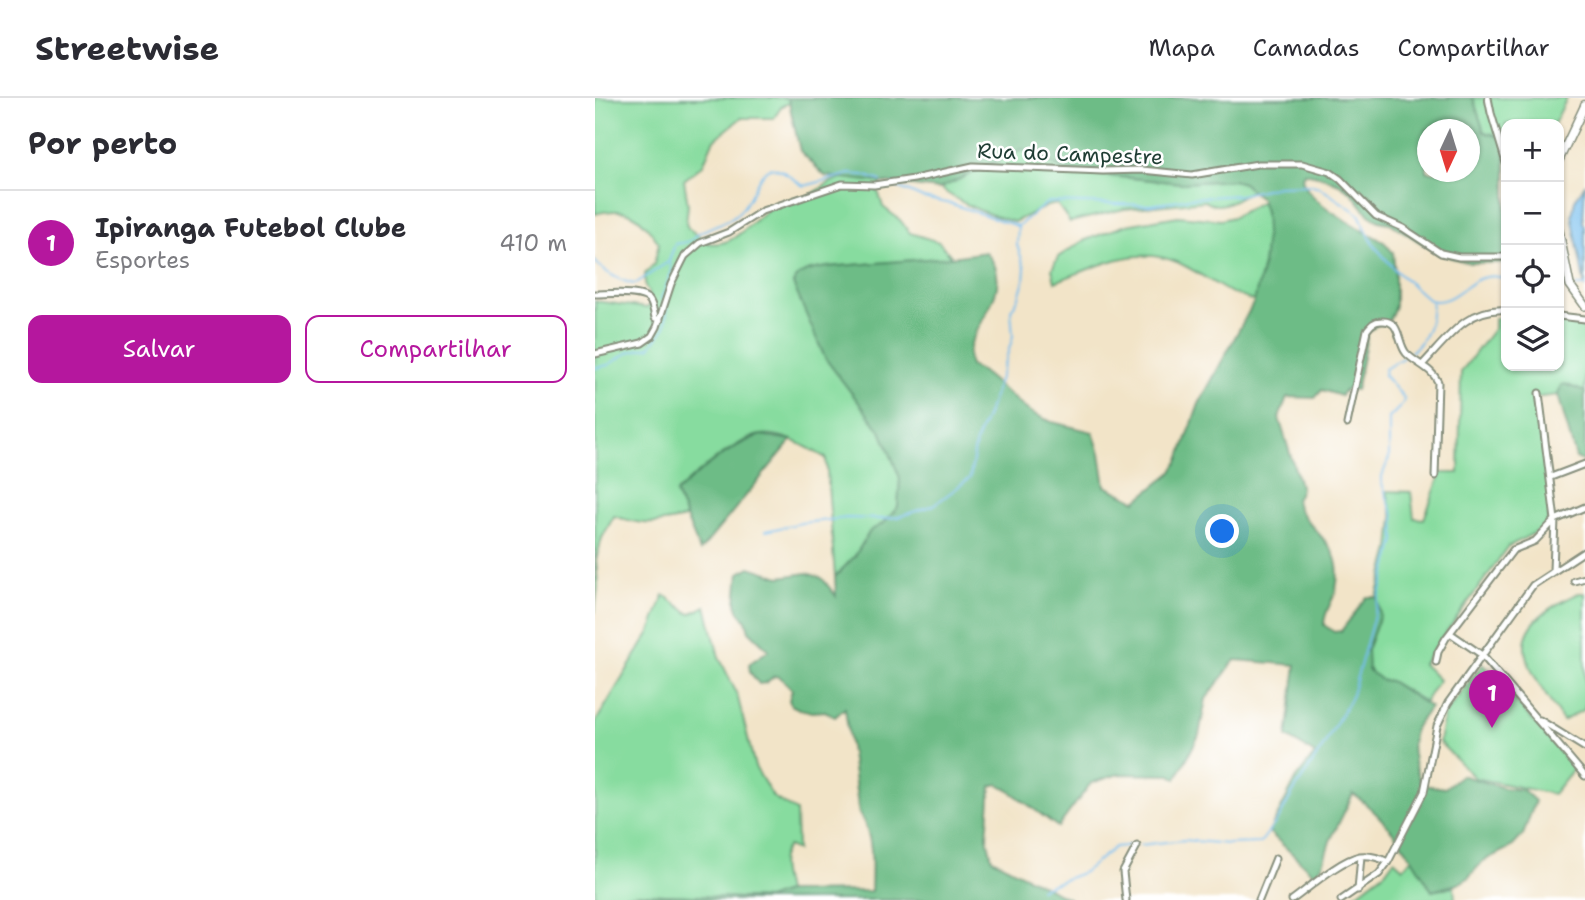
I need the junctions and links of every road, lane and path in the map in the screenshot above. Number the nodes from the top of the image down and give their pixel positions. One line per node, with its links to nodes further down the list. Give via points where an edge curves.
1 (1488, 98): 3 (street)
2 (1585, 106): 4 (street)
3 (1501, 147)
4 (1564, 150)
5 (1501, 257): 12 (street, Rua do Campestre, via 1441,253 1372,213 1330,172 1302,164 1258,164 1192,175 973,166 894,183 842,184 762,211 729,232 700,243 685,256)
6 (1564, 268): 8 (street)
7 (595, 294): 12 (street, via 644,297)
8 (1585, 306)
9 (1501, 310): 14 (street, via 1471,317)
10 (1564, 317): 11 (street)
11 (1585, 319)
12 (660, 320): 13 (street, Rua do Campestre, via 652,336 642,343)
13 (595, 354)
14 (1422, 365): 16 (street, via 1404,351 1394,325 1384,321 1370,326); 18 (street, via 1436,377 1440,388)
15 (1539, 393): 19 (street)
16 (1347, 424)
17 (1585, 464): 19 (street)
18 (1435, 477)
19 (1551, 477): 21 (street)
20 (1585, 507): 21 (street)
21 (1555, 520): 23 (street); 26 (street, via 1535,541 1511,552)
22 (1585, 551): 23 (street)
23 (1553, 570): 27 (street, via 1533,585)
24 (1585, 578): 25 (street)
25 (1574, 581)
26 (1450, 633): 27 (street); 28 (street)
27 (1482, 655): 29 (street); 35 (street, via 1443,711 1424,792)
28 (1436, 662)
29 (1535, 716): 30 (street); 31 (street)
30 (1585, 748)
31 (1585, 776)
32 (1137, 846): 37 (street, via 1123,872)
33 (1361, 856): 35 (street); 36 (street); 39 (street)
34 (1276, 858): 38 (street)
35 (1388, 862): 36 (street)
36 (1358, 890): 40 (street)
37 (1126, 900)
38 (1259, 900)
39 (1292, 900)
40 (1341, 900)

